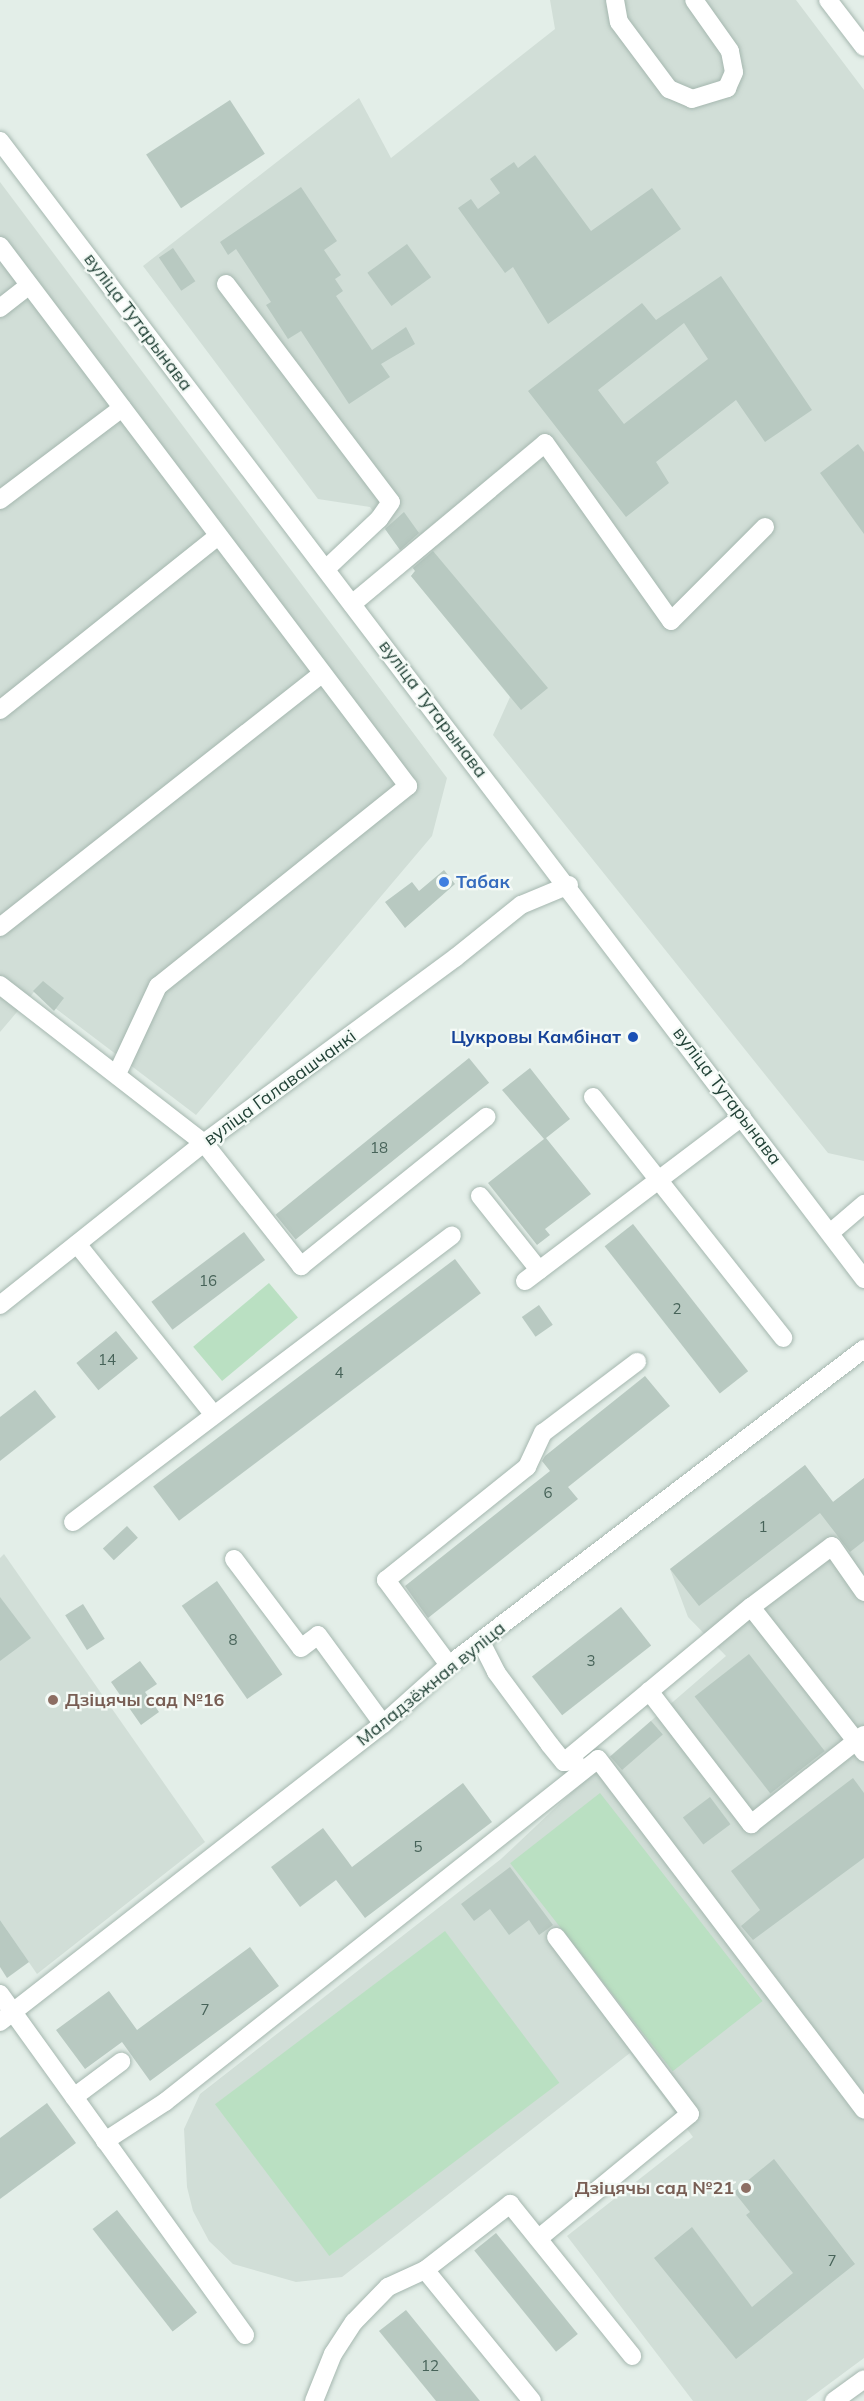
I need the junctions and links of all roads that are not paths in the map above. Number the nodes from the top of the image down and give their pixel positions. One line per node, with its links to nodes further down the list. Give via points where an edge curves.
1 (615, 0): 2 (street, via 619,22 669,89 692,99 727,88 734,72 730,51)
2 (694, 0)
3 (828, 0): 4 (street)
4 (864, 46)
5 (0, 141): 14 (street, вуліца Тутарынава)
6 (0, 246): 8 (street)
7 (226, 284): 14 (street, via 390,502 379,519)
8 (29, 285): 9 (street); 10 (street)
9 (0, 308)
10 (122, 408): 11 (street); 13 (street)
11 (0, 500)
12 (765, 527): 15 (street, via 671,621 545,443)
13 (218, 536): 16 (street); 17 (street)
14 (326, 569): 15 (street, вуліца Тутарынава)
15 (352, 604): 18 (street, вуліца Тутарынава)
16 (322, 674): 19 (street); 21 (street, via 408,786 158,986)
17 (0, 710)
18 (569, 885): 24 (street, вуліца Тутарынава); 25 (street, вуліца Галавашчанкі, via 521,905)
19 (0, 927)
20 (0, 985): 21 (street)
21 (117, 1074): 25 (street)
22 (593, 1097): 26 (street)
23 (486, 1117): 25 (street, via 301,1266)
24 (742, 1117): 26 (street); 29 (street, вуліца Тутарынава)
25 (204, 1143): 31 (street, вуліца Галавашчанкі)
26 (658, 1181): 27 (street, via 532,1276); 34 (street)
27 (480, 1196)
28 (863, 1208): 29 (street)
29 (830, 1233): 32 (street, вуліца Тутарынава)
30 (452, 1234): 37 (street)
31 (77, 1244): 33 (street, вуліца Галавашчанкі); 37 (street)
32 (864, 1279)
33 (0, 1305)
34 (783, 1338)
35 (864, 1349): 42 (street, Маладзёжная вуліца)
36 (637, 1362): 43 (street, via 543,1433 527,1467 386,1580)
37 (213, 1414): 38 (street)
38 (73, 1522)
39 (234, 1559): 45 (street, via 301,1648 318,1635)
40 (864, 1592): 41 (street, via 832,1546)
41 (751, 1607): 44 (street); 46 (street)
42 (481, 1642): 43 (street, Маладзёжная вуліца); 48 (street, via 496,1672)
43 (449, 1665): 45 (street, Маладзёжная вуліца)
44 (649, 1691): 46 (street, via 751,1824); 48 (street)
45 (383, 1724): 51 (street, Маладзёжная вуліца)
46 (861, 1743)
47 (598, 1759): 48 (street); 54 (street); 55 (street, via 165,2102)
48 (564, 1762)
49 (556, 1937): 56 (street, via 690,2114)
50 (0, 1994): 51 (street)
51 (7, 2017): 53 (street)
52 (122, 2062): 53 (street)
53 (75, 2097): 55 (street)
54 (864, 2110)
55 (105, 2141): 58 (street)
56 (539, 2238): 57 (street, via 510,2204); 59 (street)
57 (425, 2270): 61 (street, via 388,2287 354,2322 333,2354); 62 (street)
58 (245, 2335)
59 (632, 2356)
60 (864, 2379): 63 (street)
61 (314, 2401)
62 (532, 2401)
63 (834, 2401)

